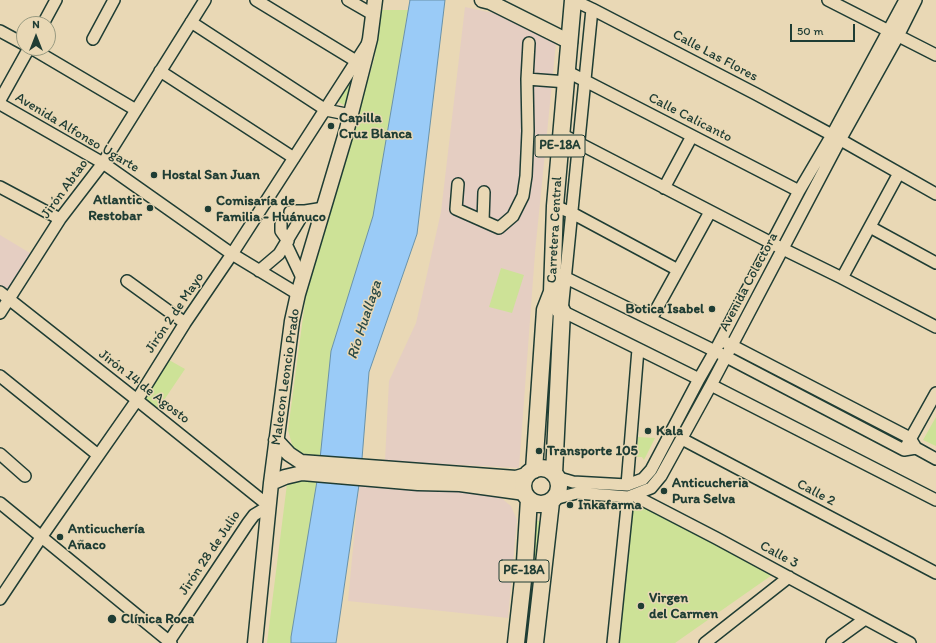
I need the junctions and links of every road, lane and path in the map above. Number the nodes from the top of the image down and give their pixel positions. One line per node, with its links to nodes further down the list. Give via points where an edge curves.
1 (56, 0): 14 (street)
2 (114, 0): 19 (street)
3 (256, 0): 27 (street)
4 (348, 0): 13 (street)
5 (375, 0): 13 (main road, Malecon Leoncio Prado)
6 (482, 0): 23 (main road)
7 (573, 0): 12 (street, Calle Las Flores); 23 (highway, Carretera Central / PE-18A)
8 (828, 0): 17 (street)
9 (904, 0): 17 (street, Avenida Colectora)
10 (916, 0): 18 (street, Avenida Colectora)
11 (201, 1): 15 (street, Jirón Abtao)
12 (592, 9): 31 (street); 39 (street, Calle Las Flores)
13 (374, 15): 20 (main road, Malecon Leoncio Prado)
14 (47, 16)
15 (191, 22): 28 (street, Jirón Abtao); 35 (street)
16 (0, 31): 21 (street)
17 (887, 31): 18 (street); 39 (street, Avenida Colectora)
18 (898, 36): 24 (street); 39 (street, Avenida Colectora)
19 (93, 38)
20 (370, 39): 27 (street, Jirón 2 de Mayo); 36 (main road, Malecon Leoncio Prado)
21 (16, 40)
22 (529, 42): 30 (street)
23 (570, 42): 29 (highway, Carretera Central / PE-18A)
24 (936, 55)
25 (25, 56): 32 (street)
26 (44, 56): 34 (street)
27 (356, 61): 35 (street, Jirón 2 de Mayo)
28 (160, 71): 34 (street, Jirón Abtao); 41 (street)
29 (567, 77): 30 (street); 31 (street, Calle Calicanto); 37 (highway, Carretera Central / PE-18A)
30 (527, 79): 57 (street, via 528,131 523,196 513,216 499,228)
31 (585, 81): 38 (street, Calle Calicanto); 40 (street)
32 (0, 100)
33 (0, 104): 42 (street, Avenida Alfonso Ugarte)
34 (136, 110): 42 (street, Jirón Abtao)
35 (326, 110): 36 (street); 41 (street, Jirón 2 de Mayo)
36 (351, 115): 51 (main road, Malecon Leoncio Prado)
37 (561, 134): 40 (street); 50 (highway, Carretera Central / PE-18A)
38 (692, 136): 46 (street); 47 (street, Calle Calicanto)
39 (836, 137): 43 (street, Calle Las Flores); 47 (street, Avenida Colectora); 62 (street, Avenida Colectora)
40 (579, 143): 46 (street); 55 (street)
41 (294, 158): 63 (street, Jirón 2 de Mayo)
42 (103, 163): 56 (street, Jirón Abtao); 63 (street, Avenida Alfonso Ugarte)
43 (899, 173): 49 (street, Calle Las Flores); 59 (street)
44 (458, 184): 57 (street, via 456,209)
45 (0, 187): 56 (street)
46 (664, 188): 54 (street)
47 (799, 191): 61 (street, Avenida Colectora)
48 (484, 192): 57 (street)
49 (936, 194)
50 (555, 206): 55 (street); 67 (highway, Carretera Central / PE-18A)
51 (324, 208): 52 (street); 69 (main road, Malecon Leoncio Prado)
52 (305, 211): 53 (street); 60 (street)
53 (290, 212)
54 (710, 212): 61 (street); 65 (street)
55 (572, 214): 65 (street); 67 (street)
56 (60, 219): 73 (street, Jirón Abtao)
57 (483, 220)
58 (281, 224): 60 (street, via 281,231)
59 (870, 227): 64 (street); 68 (street)
60 (287, 243): 66 (street, via 279,254); 69 (street)
61 (772, 244): 62 (street); 80 (street, Avenida Colectora)
62 (783, 250): 68 (street); 81 (street, Avenida Colectora)
63 (232, 254): 66 (street, Avenida Alfonso Ugarte); 78 (street, Jirón 2 de Mayo)
64 (936, 263)
65 (678, 270): 77 (street)
66 (259, 271): 72 (street, Avenida Alfonso Ugarte)
67 (559, 274): 71 (highway, Carretera Central / PE-18A); 75 (street); 77 (street)
68 (842, 278): 79 (street)
69 (303, 280): 72 (main road, Malecon Leoncio Prado)
70 (127, 281): 78 (street)
71 (552, 292): 74 (highway, Carretera Central / PE-18A); 75 (highway, Carretera Central / PE-18A)
72 (298, 294): 94 (main road, Malecon Leoncio Prado)
73 (4, 296): 76 (street, Jirón Abtao); 90 (street, Jirón 14 de Agosto)
74 (545, 310): 75 (street); 100 (highway, Carretera Central / PE-18A)
75 (562, 311): 82 (street); 101 (highway)
76 (0, 313)
77 (651, 319): 83 (street)
78 (185, 323): 90 (street, Jirón 2 de Mayo)
79 (936, 327)
80 (721, 339): 81 (street); 83 (street, Avenida Colectora)
81 (732, 345): 84 (street, Avenida Colectora); 89 (street)
82 (638, 349): 86 (street); 105 (street)
83 (715, 351): 84 (street); 86 (street, Avenida Colectora)
84 (726, 356): 87 (street, Avenida Colectora); 91 (street)
85 (0, 376): 97 (street)
86 (699, 379): 105 (street, Avenida Colectora, via 651,470 643,479)
87 (711, 385): 93 (street, Avenida Colectora); 109 (street)
88 (936, 393): 92 (street)
89 (829, 396): 91 (street); 92 (street)
90 (137, 400): 97 (street, Jirón 2 de Mayo); 111 (street, Jirón 14 de Agosto)
91 (823, 406): 95 (street)
92 (910, 438): 95 (street)
93 (682, 439): 107 (street, Avenida Colectora, via 661,476 651,488); 113 (street, Calle 2)
94 (276, 440): 99 (main road); 104 (main road, Malecon Leoncio Prado)
95 (910, 449): 98 (street)
96 (0, 454): 102 (street)
97 (98, 455): 112 (street, Jirón 2 de Mayo)
98 (936, 459)
99 (302, 467): 103 (main road); 104 (main road)
100 (532, 472): 101 (highway, via 541,469); 103 (main road, via 516,478); 106 (highway, via 525,480)
101 (555, 475): 105 (street, Avenida Colectora, via 573,482); 108 (highway, via 559,488 558,494)
102 (25, 476)
103 (419, 477): 106 (main road)
104 (271, 483): 111 (main road, Malecon Leoncio Prado)
105 (627, 485)
106 (527, 496): 108 (highway, via 539,504); 120 (highway, PE-18A, via 526,562)
107 (630, 496): 108 (street, Avenida Colectora, via 577,493); 114 (street, Calle 3); 122 (street)
108 (552, 500): 121 (highway, PE-18A)
109 (936, 500)
110 (0, 502): 112 (street)
111 (269, 506): 118 (street, Jirón 28 de Julio, via 254,515 248,523); 119 (main road, Malecon Leoncio Prado)
112 (42, 536): 115 (street, Jirón 2 de Mayo); 118 (street)
113 (936, 573)
114 (789, 577): 116 (street, Calle 3); 117 (street)
115 (0, 599)
116 (865, 619): 123 (street); 124 (street, Calle 3)
117 (709, 642)
118 (170, 643)
119 (255, 643)
120 (516, 643)
121 (535, 643)
122 (613, 643)
123 (832, 643)
124 (910, 643)

